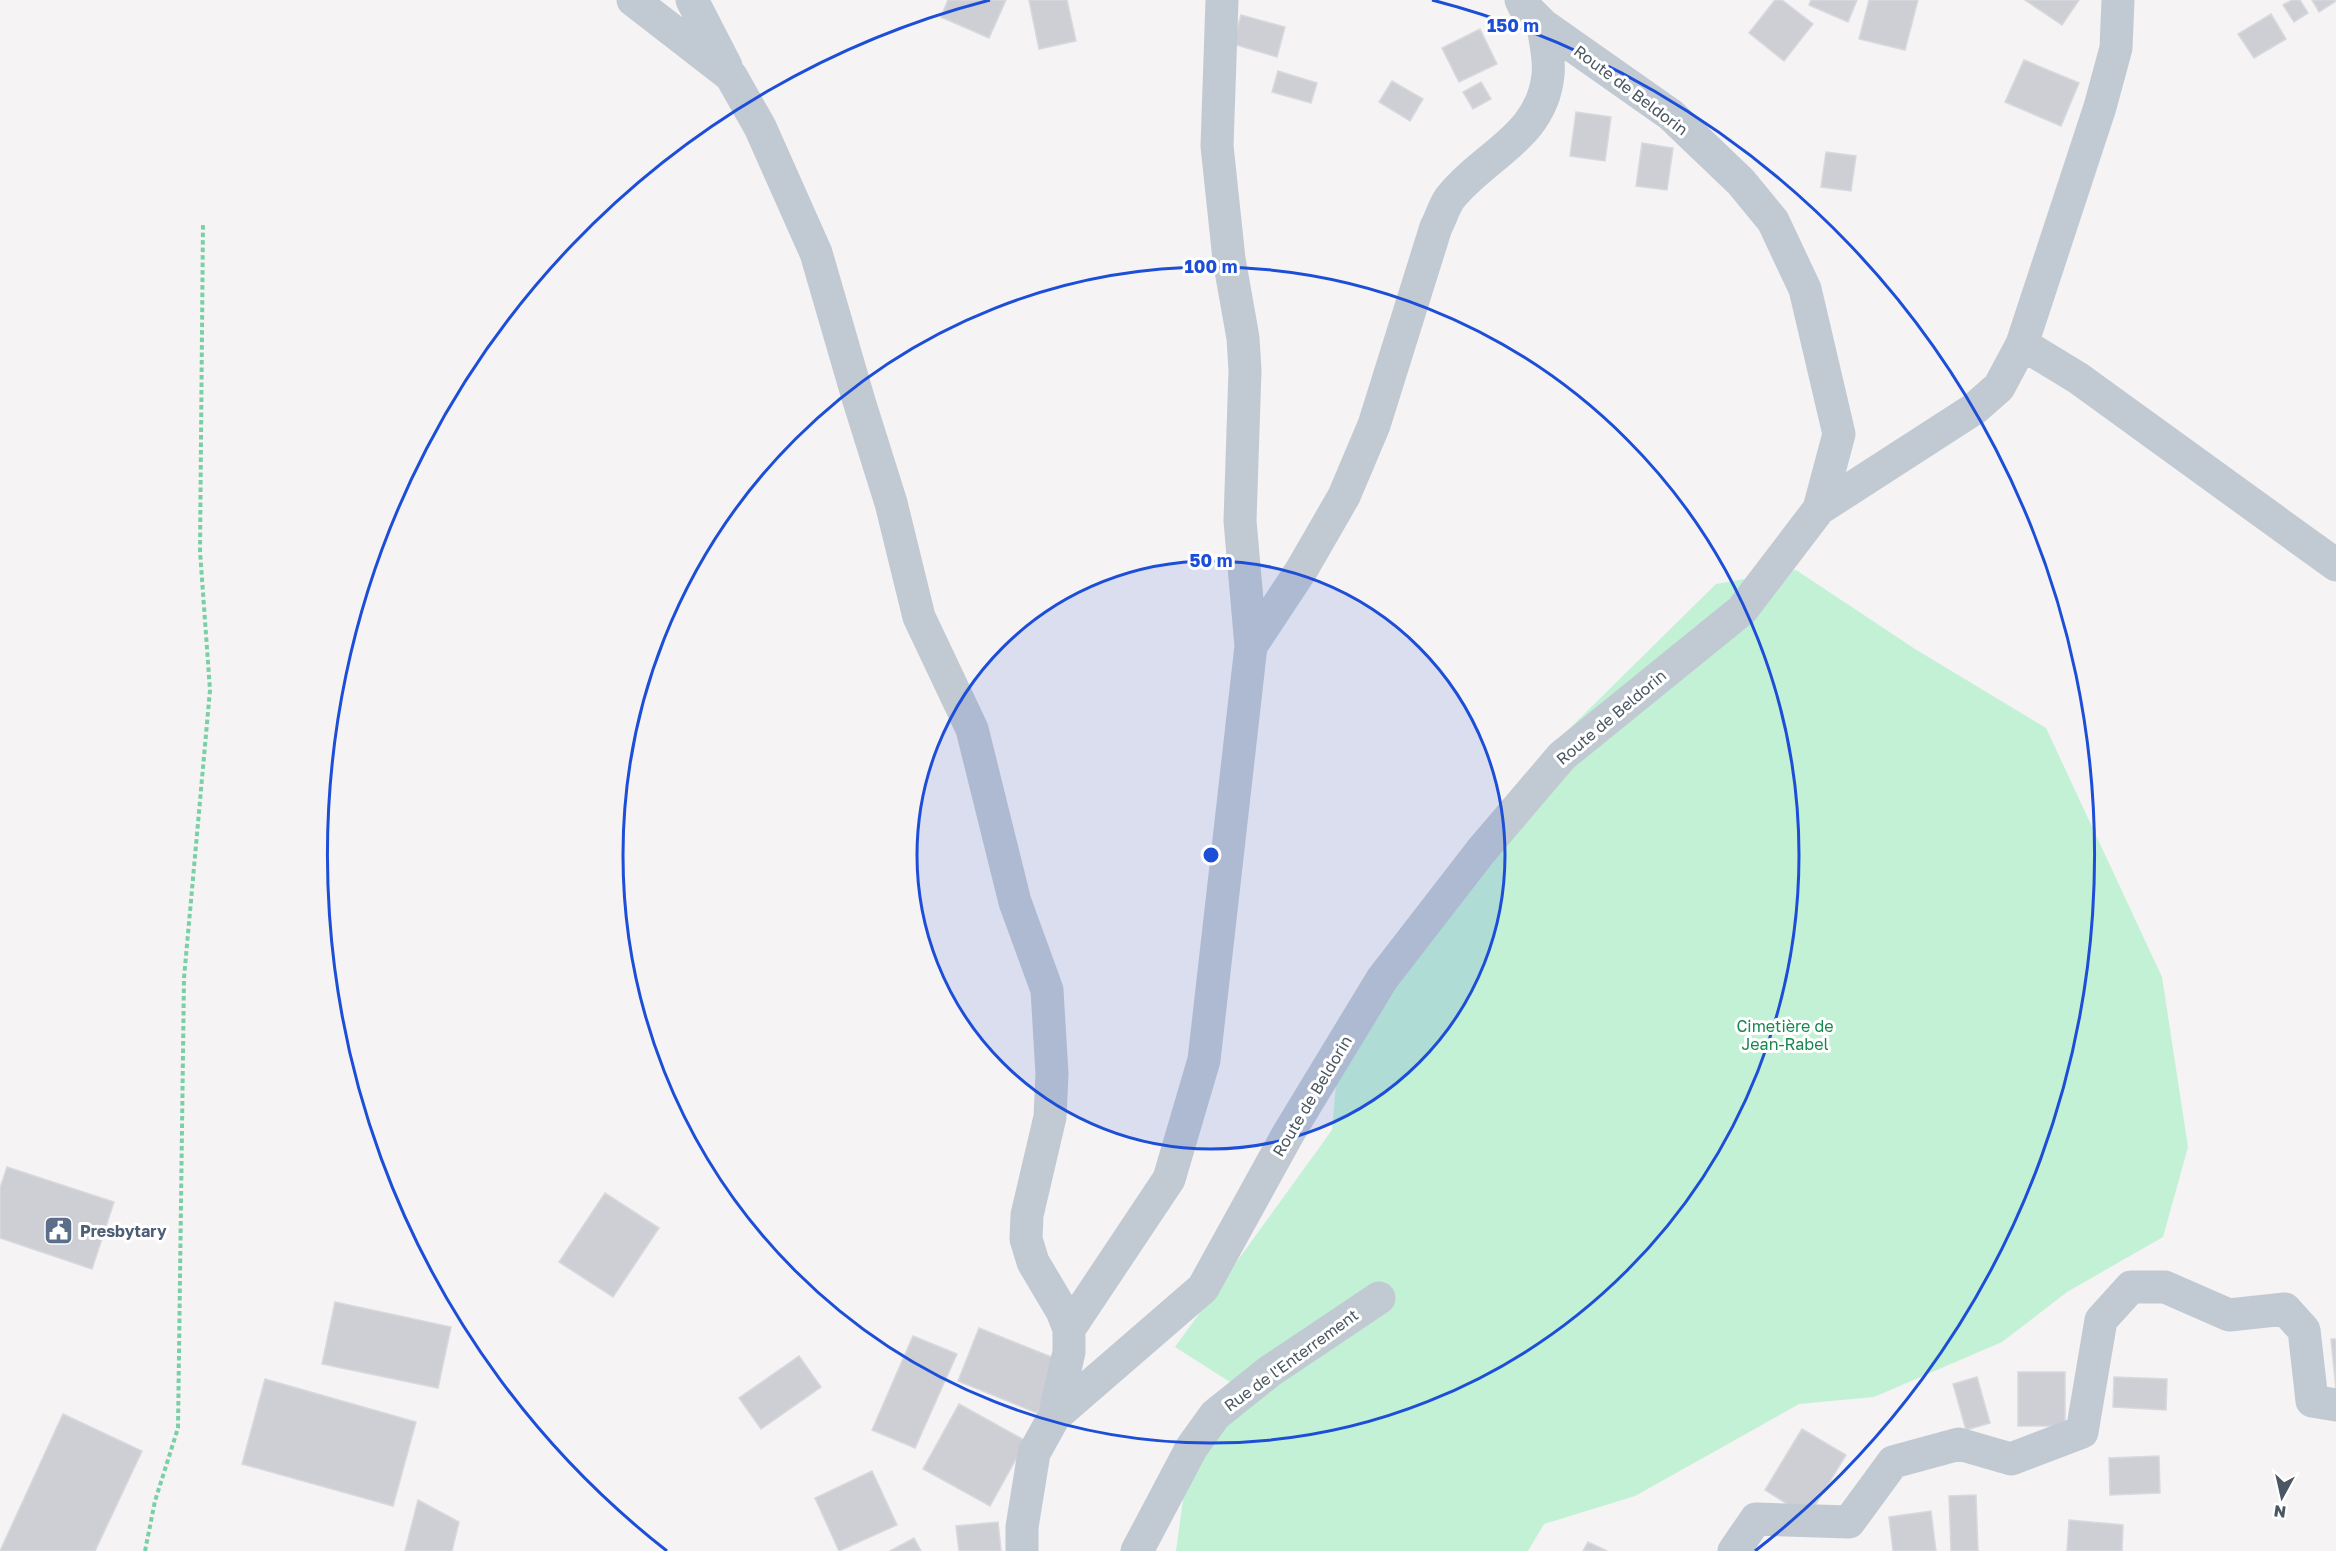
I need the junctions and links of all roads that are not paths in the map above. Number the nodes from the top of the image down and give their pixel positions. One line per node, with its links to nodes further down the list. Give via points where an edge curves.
1 (633, 0): 7 (street)
2 (692, 0): 7 (street)
3 (1222, 0): 11 (street, via 1217,146 1229,259 1243,338 1240,521)
4 (1521, 0): 6 (street, Route de Beldorin)
5 (2118, 0): 8 (street, via 2116,48)
6 (1543, 25): 9 (street, Route de Beldorin, via 1671,115 1741,182 1773,221 1805,289 1839,434); 11 (street, via 1549,75 1541,104 1527,129 1449,199 1436,227 1374,425 1344,496)
7 (731, 76): 13 (street, via 760,127 816,253 891,503 919,617 972,729 1015,902 1047,990 1052,1074 1050,1117 1027,1215 1026,1239 1033,1262)
8 (2022, 344): 9 (street, via 1999,387 1974,409); 10 (street, via 2078,378)
9 (1819, 509): 15 (street, Route de Beldorin, via 1742,610 1562,756 1481,851 1382,979 1288,1134 1203,1288)
10 (2336, 565)
11 (1251, 646): 13 (street, via 1204,1060 1169,1179)
12 (1379, 1298): 17 (street, Rue de l'Enterrement, via 1270,1371 1215,1415 1192,1446)
13 (1069, 1329): 15 (street, via 1069,1352)
14 (2336, 1405): 18 (street, via 2312,1401 2304,1330 2285,1309 2229,1315 2165,1287 2131,1287 2101,1320 2082,1432 2011,1459 1959,1444 1893,1462 1849,1522 1756,1519)
15 (1054, 1417): 16 (street, Route de Beldorin, via 1034,1453)
16 (1022, 1551)
17 (1137, 1551)
18 (1734, 1551)

